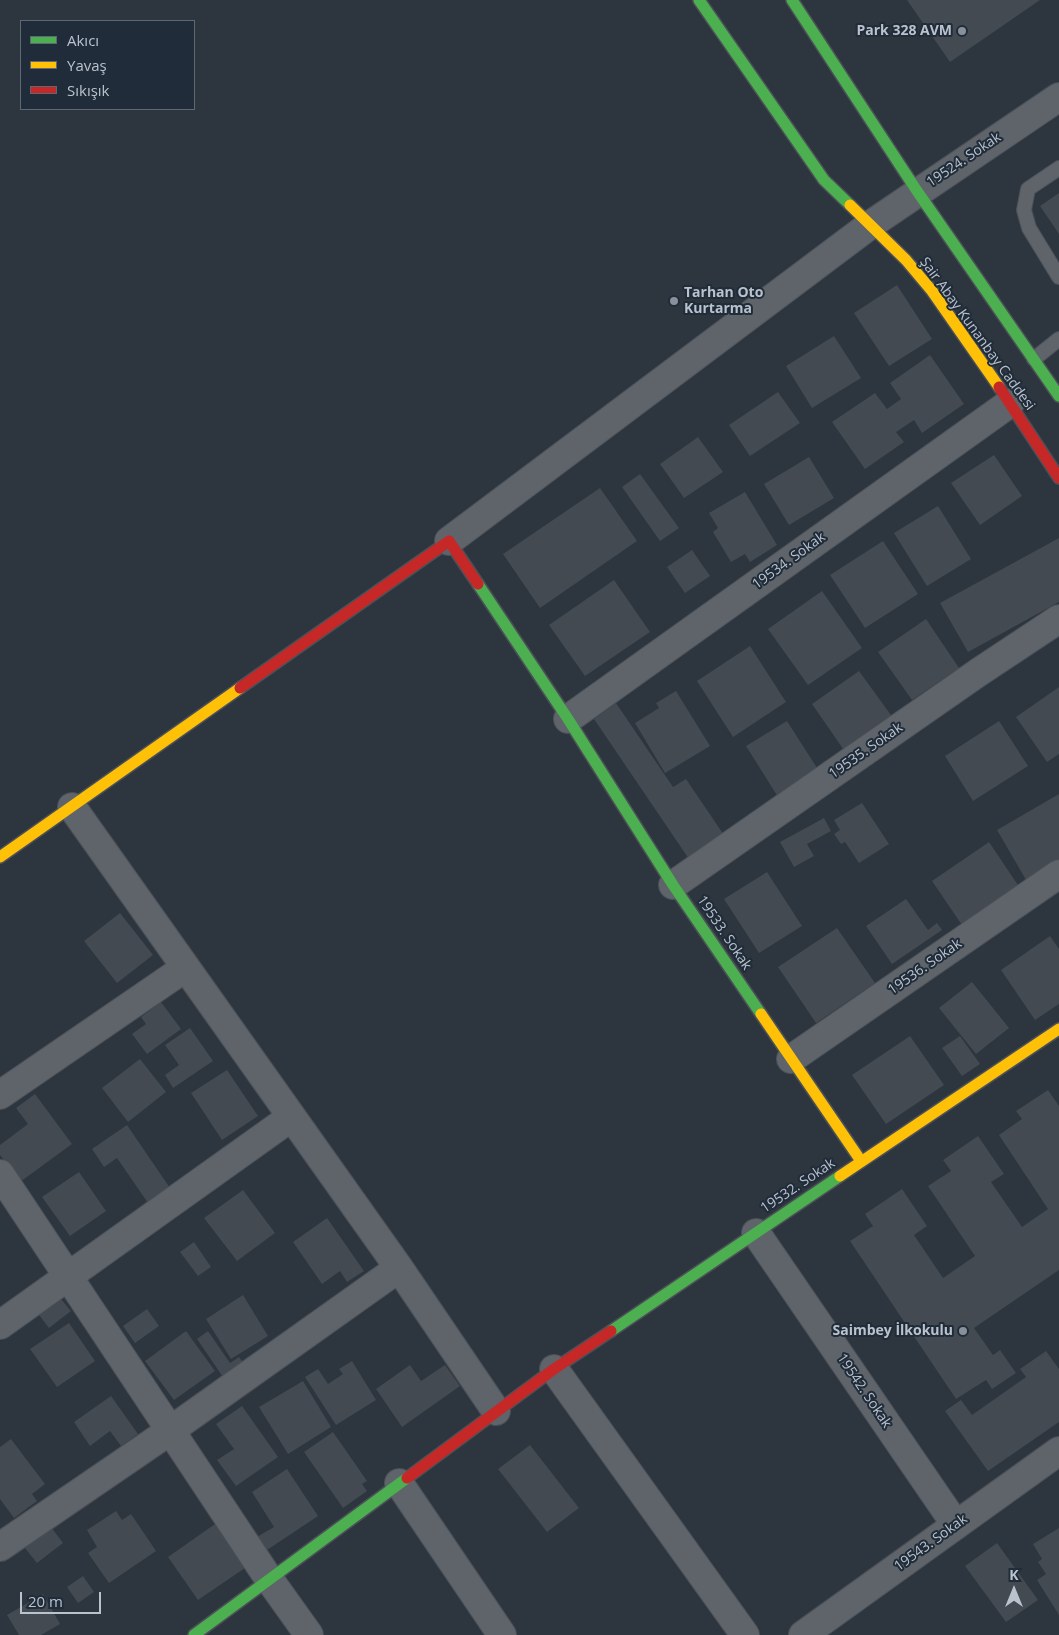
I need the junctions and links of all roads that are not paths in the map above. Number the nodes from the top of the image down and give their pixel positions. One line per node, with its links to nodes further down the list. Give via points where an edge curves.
1 (699, 0): 6 (street, Şair Abay Kunanbay Caddesi, via 824,180)
2 (792, 0): 5 (street)
3 (1059, 97): 5 (street, 19524. Sokak)
4 (1059, 168): 7 (lane, via 1028,189 1024,210 1029,228)
5 (917, 191): 6 (street, 19524. Sokak); 9 (street)
6 (870, 225): 11 (street, Şair Abay Kunanbay Caddesi, via 932,291); 13 (street, 19524. Sokak)
7 (1059, 277)
8 (1059, 339): 9 (lane)
9 (1034, 359): 10 (street)
10 (1059, 396)
11 (1010, 403): 12 (street, Şair Abay Kunanbay Caddesi); 15 (street, 19534. Sokak)
12 (1059, 478)
13 (449, 540): 15 (street, 19533. Sokak); 16 (street)
14 (1059, 619): 19 (street, 19535. Sokak)
15 (568, 719): 19 (street, 19533. Sokak)
16 (72, 807): 17 (street); 20 (street)
17 (0, 857)
18 (1059, 874): 22 (street, 19536. Sokak)
19 (674, 884): 22 (street, 19533. Sokak)
20 (185, 968): 23 (street); 24 (street)
21 (1059, 1029): 25 (street, 19532. Sokak)
22 (791, 1059): 25 (street, 19533. Sokak)
23 (0, 1096)
24 (290, 1118): 28 (street); 29 (street)
25 (861, 1162): 27 (street, 19532. Sokak)
26 (0, 1174): 29 (street)
27 (756, 1232): 31 (street, 19532. Sokak); 36 (street, 19542. Sokak)
28 (398, 1268): 32 (street); 33 (street)
29 (68, 1277): 30 (street); 33 (street)
30 (0, 1325)
31 (554, 1369): 32 (street, 19532. Sokak); 42 (street)
32 (496, 1411): 35 (street, 19532. Sokak)
33 (172, 1430): 37 (street); 38 (street)
34 (1059, 1451): 36 (street, 19543. Sokak)
35 (399, 1483): 38 (street, 19532. Sokak); 41 (street)
36 (956, 1525): 43 (street, 19543. Sokak)
37 (0, 1547)
38 (269, 1579): 39 (street, 19532. Sokak); 40 (street)
39 (194, 1635)
40 (309, 1635)
41 (502, 1635)
42 (745, 1635)
43 (803, 1635)

